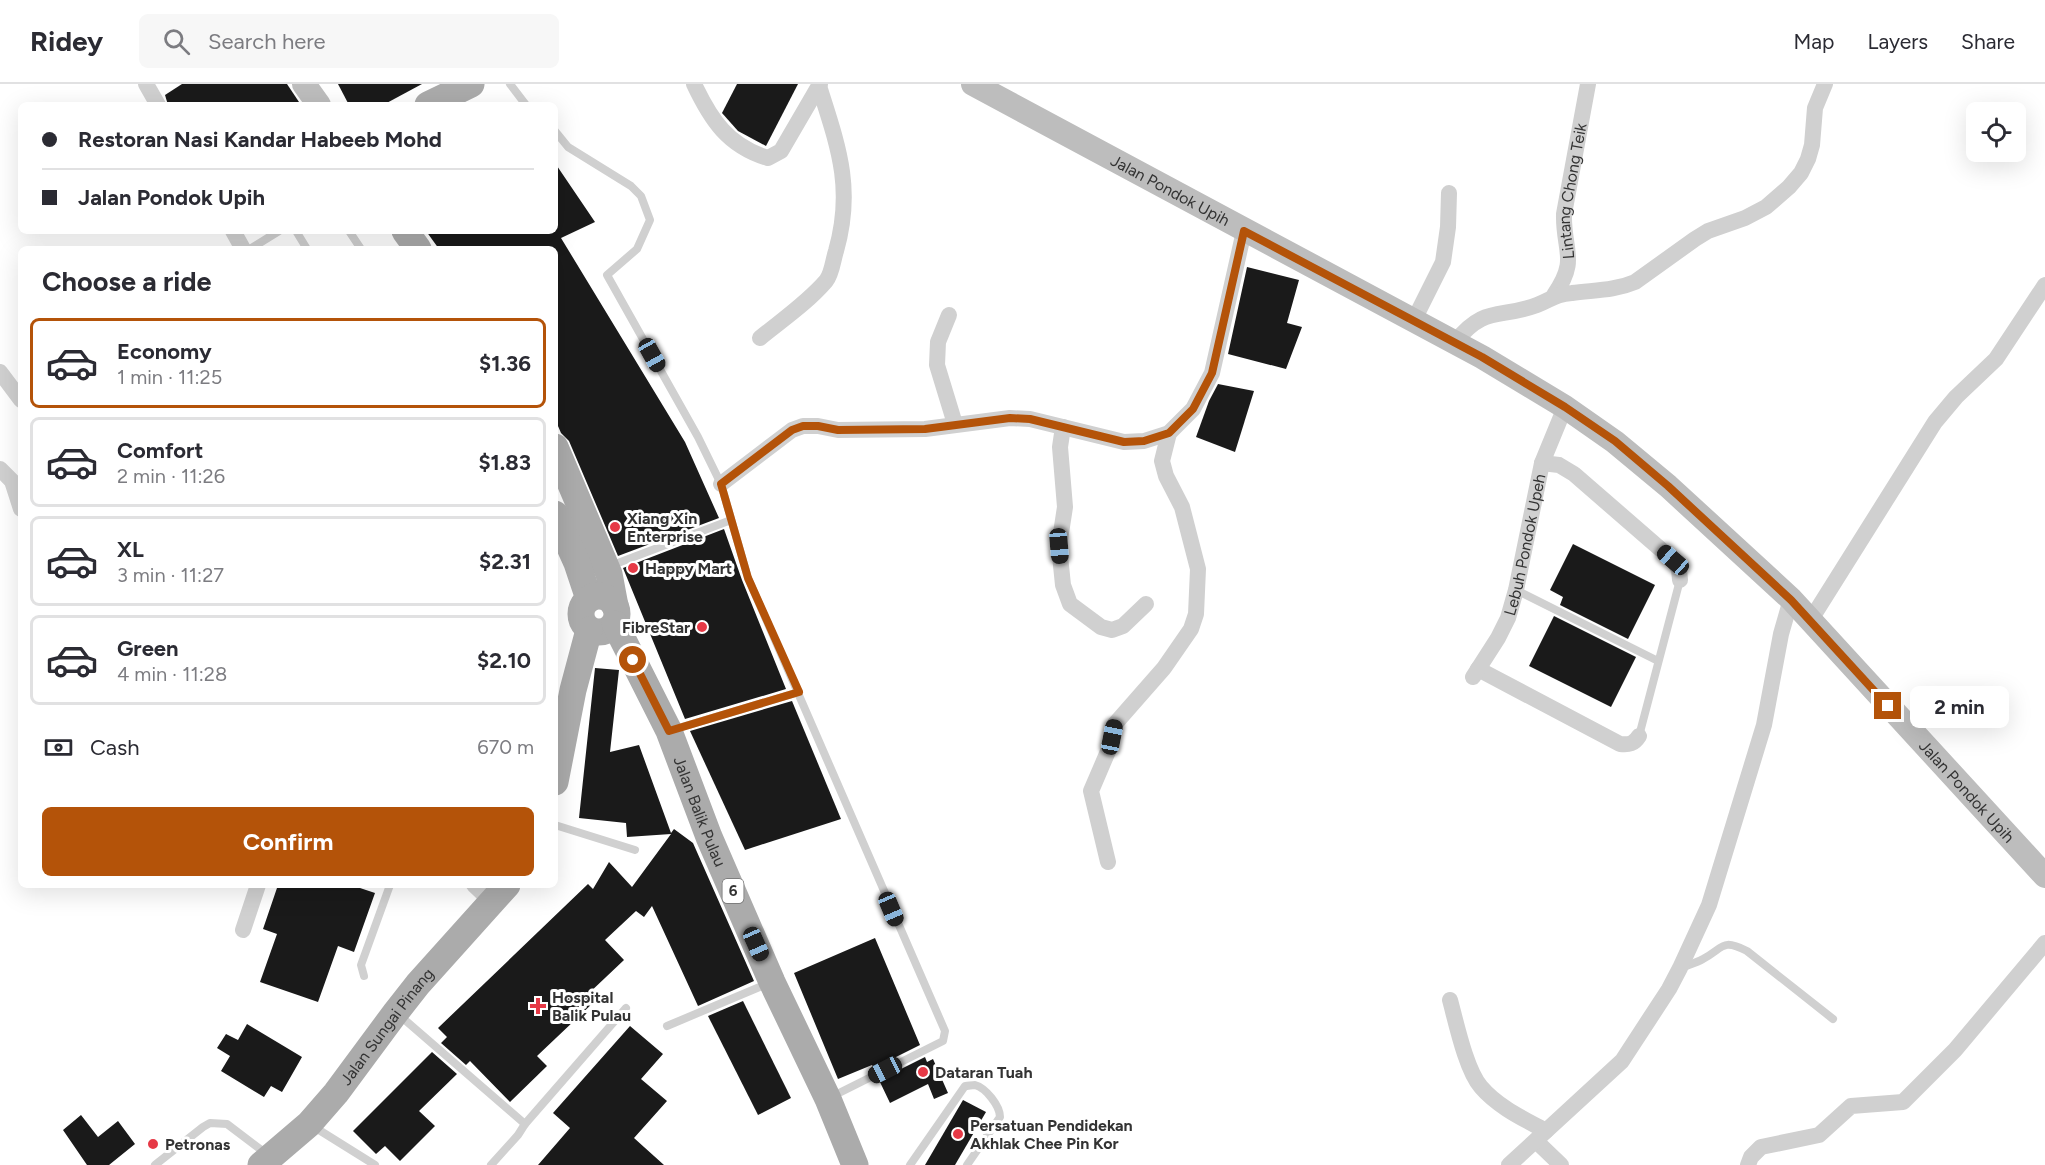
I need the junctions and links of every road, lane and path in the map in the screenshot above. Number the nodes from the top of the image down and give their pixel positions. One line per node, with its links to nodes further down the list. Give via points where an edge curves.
1 (146, 84): 10 (street)
2 (304, 84): 11 (main road)
3 (471, 84): 12 (main road)
4 (510, 84): 13 (lane)
5 (694, 84): 9 (street, via 718,128 750,153 768,158 781,151)
6 (974, 84): 16 (main road, Jalan Pondok Upih)
7 (1588, 84): 20 (street, Lintang Chong Teik, via 1564,214 1569,262)
8 (1825, 84): 20 (street, via 1812,121 1808,159 1789,187 1766,207 1708,231 1623,287)
9 (820, 85): 23 (street, via 844,179 843,226 828,279)
10 (156, 102)
11 (317, 102)
12 (434, 102)
13 (524, 102)
14 (558, 134): 34 (lane, via 568,147 626,182 641,196 650,220 642,239 637,249 607,275)
15 (1449, 193): 22 (street, via 1443,262)
16 (1244, 231): 22 (main road, Jalan Pondok Upih); 30 (street, via 1212,373 1193,409)
17 (274, 234): 18 (lane)
18 (255, 246)
19 (2045, 285): 45 (street, via 1996,359 1935,422)
20 (1554, 295): 24 (street, via 1537,305 1480,318)
21 (949, 315): 28 (street, via 938,342 937,365)
22 (1413, 322): 24 (main road, Jalan Pondok Upih)
23 (760, 338)
24 (1455, 342): 27 (main road, Jalan Pondok Upih)
25 (0, 372): 26 (street)
26 (18, 396)
27 (1565, 407): 32 (street, Lebuh Pondok Upeh); 42 (main road, Jalan Pondok Upih, via 1615,441 1668,486)
28 (955, 424): 29 (street, via 1010,418); 34 (street, via 925,429 838,430 803,426 792,430)
29 (1062, 427): 30 (street, via 1124,442); 43 (street, via 1065,507 1059,546 1062,585 1070,604 1101,627 1112,630 1123,626)
30 (1169, 433): 54 (street, via 1162,461 1182,507 1198,569 1196,614 1164,668 1114,725 1109,749 1091,791)
31 (558, 454): 38 (main road, Jalan Balik Pulau / 6)
32 (1542, 463): 39 (street, via 1559,465 1574,474 1673,560); 40 (street, Lebuh Pondok Upeh)
33 (0, 469): 35 (street, via 12,481)
34 (721, 484): 36 (lane)
35 (18, 500)
36 (731, 520): 38 (lane); 48 (lane, via 748,578)
37 (558, 521): 41 (main road)
38 (606, 567): 44 (main road, Jalan Balik Pulau / 6)
39 (1680, 580): 47 (lane)
40 (1516, 590): 47 (lane); 50 (street, Lebuh Pondok Upeh, via 1508,618 1475,673 1620,744 1628,745)
41 (589, 599): 44 (main road, via 601,596 612,601); 46 (main road, via 580,614)
42 (1791, 600): 45 (main road, Jalan Pondok Upih); 61 (street, via 1764,725 1709,905)
43 (1146, 604)
44 (615, 615): 46 (main road, via 611,628 600,633); 49 (main road, Jalan Balik Pulau / 6)
45 (1810, 621): 55 (main road, Jalan Pondok Upih)
46 (589, 630): 51 (main road)
47 (1658, 661): 50 (lane)
48 (799, 692): 49 (lane); 69 (lane, via 945,1031 943,1041)
49 (669, 731): 63 (main road, Jalan Balik Pulau / 6, via 709,837)
50 (1639, 736)
51 (558, 767)
52 (558, 826): 53 (lane)
53 (634, 849)
54 (1108, 862)
55 (2045, 876)
56 (257, 888): 59 (street)
57 (389, 888): 62 (lane, via 361,965)
58 (492, 891): 66 (main road, Jalan Sungai Pinang)
59 (243, 930)
60 (2045, 943): 82 (street, via 1955,1050 1903,1102 1851,1106 1819,1135 1761,1147)
61 (1680, 968): 67 (lane, via 1701,960 1722,945 1738,947); 72 (street, via 1622,1061)
62 (364, 976)
63 (772, 982): 68 (lane); 69 (main road, Jalan Balik Pulau / 6)
64 (1450, 1000): 72 (street, via 1479,1087)
65 (626, 1008): 71 (lane)
66 (396, 1012): 70 (main road, Jalan Sungai Pinang); 71 (lane)
67 (1833, 1019)
68 (668, 1026)
69 (828, 1099): 74 (main road, Jalan Balik Pulau / 6)
70 (309, 1124): 73 (main road, Jalan Sungai Pinang); 76 (lane)
71 (525, 1124): 77 (lane)
72 (1541, 1136): 80 (street); 81 (street)
73 (266, 1161): 75 (lane, via 227,1124 210,1123)
74 (851, 1163)
75 (155, 1165)
76 (375, 1165)
77 (491, 1165)
78 (910, 1165): 79 (lane, via 965,1086 971,1085 987,1094 1000,1117)
79 (967, 1165)
80 (1509, 1165)
81 (1561, 1165)
82 (1748, 1165)

